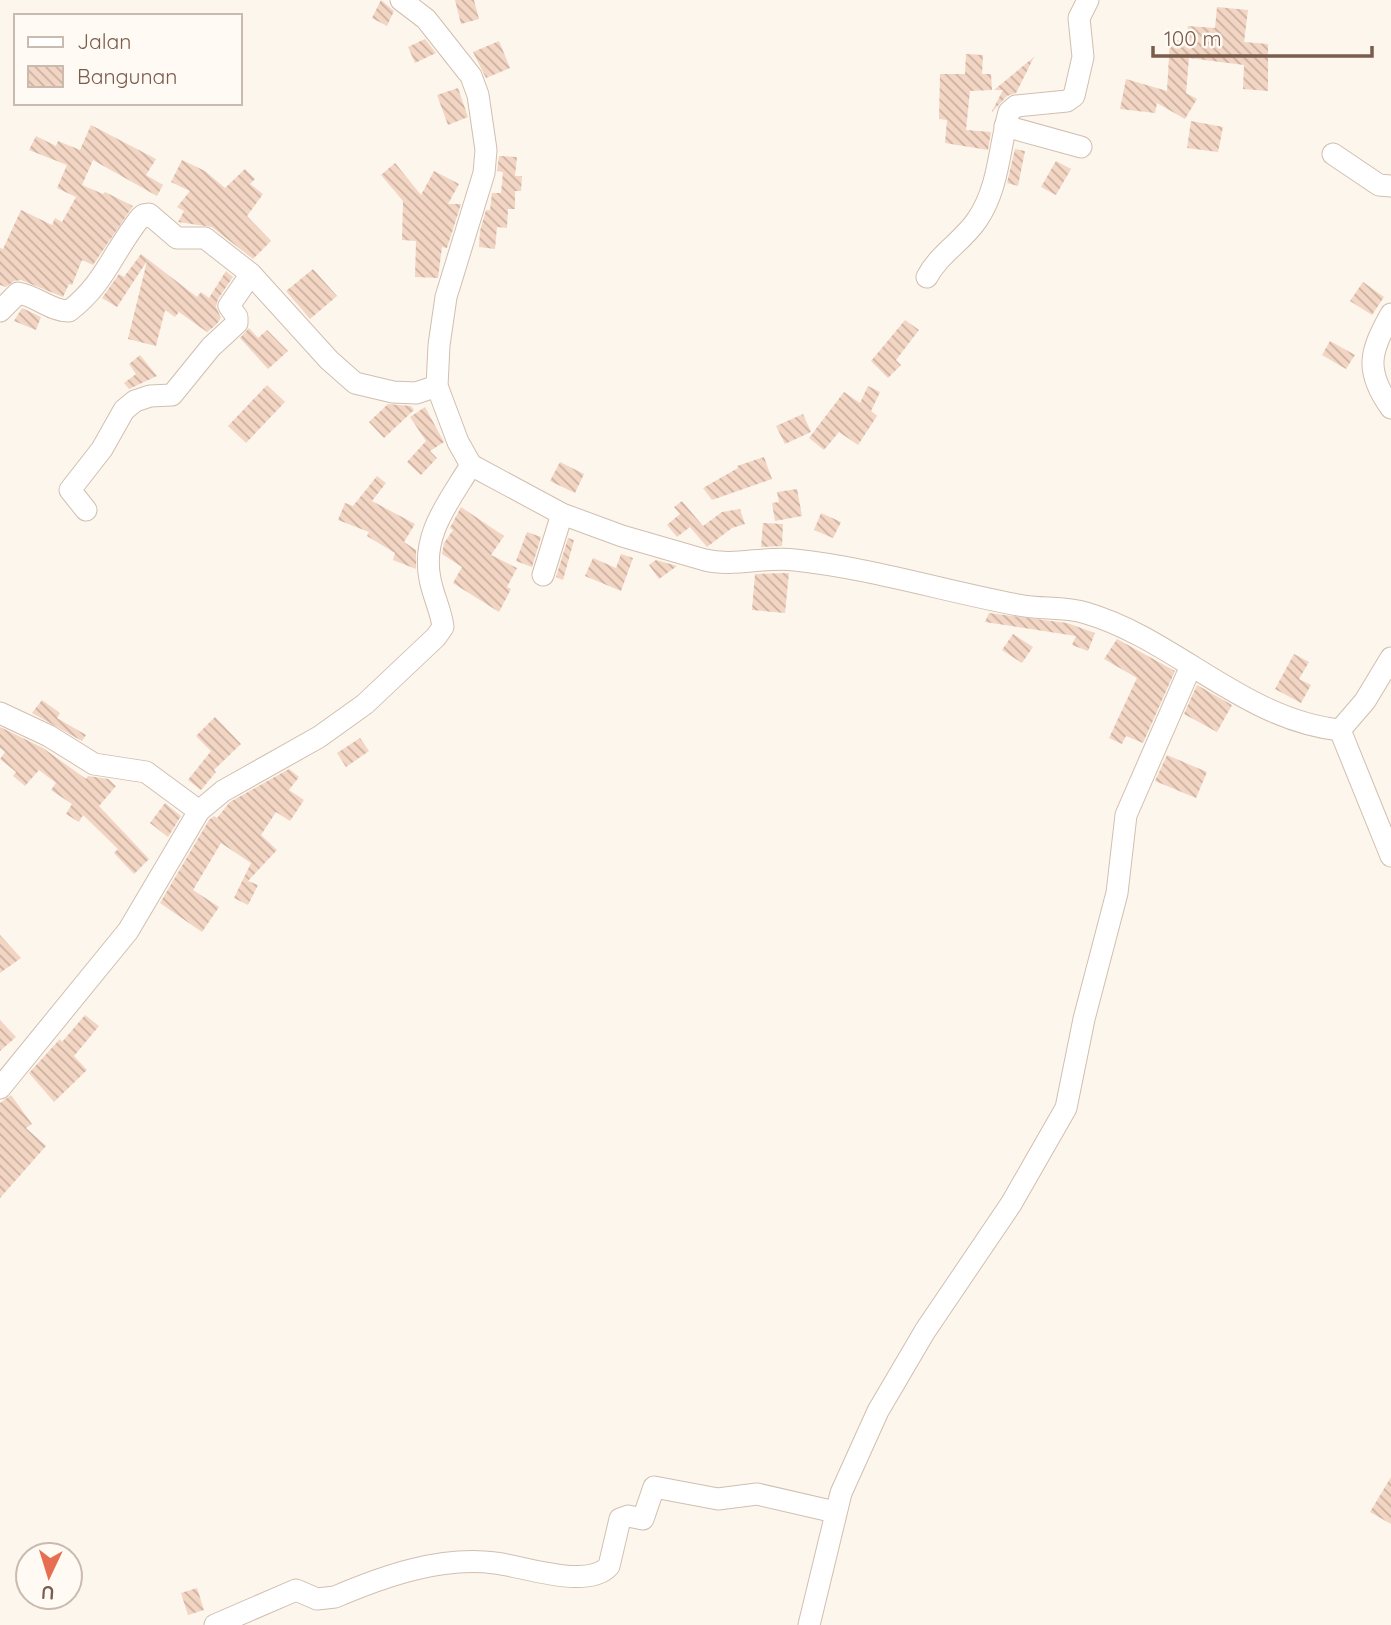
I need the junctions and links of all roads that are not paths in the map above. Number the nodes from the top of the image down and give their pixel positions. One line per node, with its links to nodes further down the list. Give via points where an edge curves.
1 (401, 0): 11 (street, via 426,19 471,76 486,150 484,173 446,297)
2 (1088, 0): 3 (street, via 1079,18 1083,57 1073,96 1067,101 1016,106 1009,112)
3 (1006, 126): 4 (street); 8 (street, via 993,190 982,212)
4 (1081, 146)
5 (1333, 155): 6 (street, via 1380,185)
6 (1391, 186)
7 (251, 274): 9 (street, via 205,238 177,238 146,214 85,298 69,311 18,293); 11 (street, via 355,383 416,393); 14 (street, via 230,301 237,323 211,347 188,379 172,395 150,396 124,410 102,449 70,490)
8 (927, 277)
9 (0, 311)
10 (1391, 314): 12 (street, via 1372,366)
11 (438, 386): 13 (street, via 450,425)
12 (1391, 408)
13 (471, 465): 15 (street); 21 (street, via 429,543 430,579 443,626 436,637 365,704 319,737 223,791)
14 (86, 510)
15 (562, 514): 16 (street); 18 (street, via 718,563 798,560 938,585 1021,606 1073,609 1135,632)
16 (544, 575)
17 (1391, 658): 20 (street, via 1365,701)
18 (1191, 666): 20 (street, via 1275,711); 24 (street, via 1130,800 1122,831 1117,893 1061,1121 899,1373 854,1459)
19 (0, 713): 21 (street, via 94,764 145,772)
20 (1340, 730): 22 (street)
21 (199, 811): 23 (street, via 128,931)
22 (1391, 856)
23 (0, 1088)
24 (835, 1513): 25 (street, via 768,1496 718,1499 654,1488 643,1519 620,1519 609,1566 594,1576 496,1563 440,1563 335,1597 317,1599 296,1590); 26 (street)
25 (215, 1625)
26 (809, 1625)

